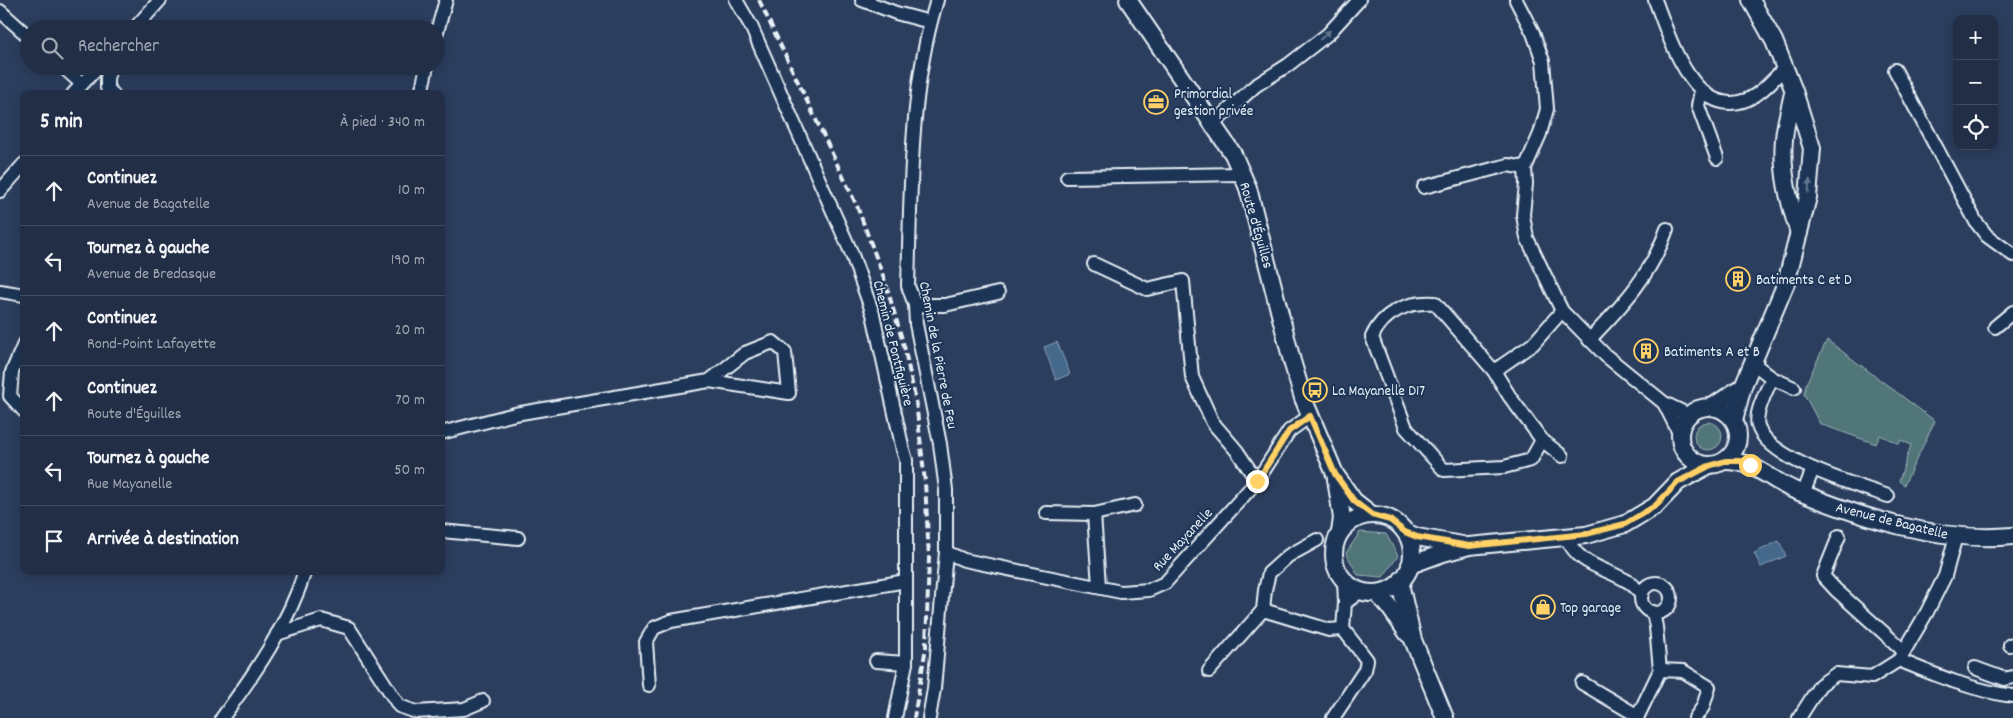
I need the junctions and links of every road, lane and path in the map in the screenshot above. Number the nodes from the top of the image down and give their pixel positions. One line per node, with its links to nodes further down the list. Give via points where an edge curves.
1 (160, 0): 12 (street)
2 (446, 0): 13 (street)
3 (736, 0): 94 (street, Chemin de Fontfiguière, via 751,26 851,252 873,314 906,460)
4 (862, 0): 14 (street)
5 (937, 0): 14 (street, Chemin de la Pierre de Feu)
6 (1128, 0): 28 (street, Route d'Éguilles)
7 (1359, 0): 28 (street, one-way to 7, via 1255,86 1328,34)
8 (1516, 0): 31 (street, via 1543,61 1547,109)
9 (1655, 0): 26 (street, via 1682,67)
10 (1751, 0): 16 (street, via 1766,24)
11 (0, 11): 15 (street)
12 (142, 20)
13 (440, 20)
14 (930, 22): 43 (street, Chemin de la Pierre de Feu, via 911,160 908,286)
15 (20, 28)
16 (1785, 68): 26 (street, via 1761,92 1742,102 1721,103); 27 (street)
17 (1895, 70): 38 (street, via 1976,222 1987,236)
18 (72, 75): 22 (street)
19 (90, 75): 22 (street)
20 (108, 75): 24 (street)
21 (425, 75): 25 (street)
22 (82, 84): 23 (street)
23 (77, 90)
24 (108, 90)
25 (422, 90)
26 (1701, 90): 29 (street, via 1698,106)
27 (1794, 91): 37 (street, via 1784,138 1784,170); 37 (street, one-way to 27, via 1808,197 1812,148)
28 (1214, 123): 32 (street, Route d'Éguilles)
29 (1717, 158)
30 (20, 168): 35 (street)
31 (1525, 168): 34 (street, via 1508,165); 44 (street, via 1523,215 1527,238)
32 (1242, 174): 33 (street); 59 (street, Route d'Éguilles, via 1263,243 1292,362)
33 (1067, 177)
34 (1424, 187)
35 (0, 191)
36 (1668, 228): 47 (street, via 1659,252 1642,280)
37 (1799, 234): 49 (street, via 1786,283)
38 (2013, 255)
39 (1094, 264): 72 (street, via 1147,289 1183,281 1192,377 1213,423)
40 (0, 291): 42 (street)
41 (998, 292): 43 (street, via 945,305)
42 (20, 294)
43 (915, 305): 90 (street, Chemin de la Pierre de Feu, via 946,490)
44 (1562, 311): 47 (street); 50 (street, via 1533,344)
45 (2013, 312): 46 (street)
46 (1995, 327)
47 (1589, 340): 55 (street)
48 (20, 353): 56 (street, via 12,372 10,396)
49 (1753, 363): 51 (street); 53 (street)
50 (1494, 371): 64 (street); 64 (street, via 1435,303 1422,302 1397,309 1378,324 1372,337 1406,428 1444,470 1504,467 1530,460)
51 (1772, 378): 54 (street); 70 (street, via 1760,406 1757,424 1765,440)
52 (709, 381): 52 (street, via 745,354 772,342 785,352 789,393); 61 (street, via 515,414)
53 (1743, 386): 57 (street); 60 (street)
54 (1794, 388)
55 (1664, 403): 58 (street); 62 (street)
56 (20, 407)
57 (1712, 407): 58 (street, via 1699,408); 60 (street, via 1724,411)
58 (1688, 415): 62 (street)
59 (1310, 416): 71 (street, Route d'Éguilles); 72 (street, Rue Mayanelle, via 1289,431)
60 (1734, 420): 63 (street)
61 (445, 432)
62 (1680, 435): 65 (street)
63 (1739, 437): 67 (street, via 1737,446); 68 (street)
64 (1542, 440): 66 (street)
65 (1687, 455): 69 (street, via 1697,463); 73 (street)
66 (1562, 456)
67 (1725, 461): 68 (street, Avenue de Bagatelle); 69 (street)
68 (1750, 465): 74 (street, Avenue de Bagatelle)
69 (1709, 466): 73 (street)
70 (1814, 469): 74 (street); 75 (street)
71 (1335, 474): 79 (street, Route d'Éguilles, via 1354,501); 81 (street, Route d'Éguilles, via 1342,518)
72 (1257, 481): 97 (street, Rue Mayanelle, via 1165,583 1149,590 1121,592)
73 (1678, 482): 83 (street, via 1655,506 1625,524)
74 (1803, 494): 85 (street, Avenue de Bagatelle, via 1851,513)
75 (1888, 496)
76 (1135, 505): 78 (street)
77 (1046, 513): 78 (street)
78 (1094, 514): 97 (street)
79 (1372, 515): 81 (street, via 1354,520); 82 (street, via 1390,520)
80 (445, 531): 87 (street)
81 (1340, 532): 93 (street, via 1334,557)
82 (1405, 532): 89 (street); 91 (street, via 1411,548)
83 (1566, 536): 89 (street); 95 (street, via 1579,557)
84 (1839, 536): 108 (street, via 1824,576)
85 (1956, 536): 86 (street, Avenue de Bagatelle); 108 (street, via 1945,576)
86 (2013, 536)
87 (518, 538)
88 (1317, 540): 102 (street, via 1288,556 1270,573)
89 (1469, 546): 91 (street, via 1443,552)
90 (946, 552): 97 (street, Rue Mayanelle, via 964,560); 122 (street, Chemin de la Pierre de Feu)
91 (1406, 572): 98 (street, via 1390,589); 107 (street, via 1401,588)
92 (304, 575): 106 (street, via 290,612)
93 (1344, 581): 98 (street); 100 (street)
94 (906, 582): 110 (street, Chemin de Fontfiguière); 116 (street, via 671,621 654,628 646,642)
95 (1629, 582): 96 (street); 99 (street)
96 (1652, 584): 99 (street); 101 (street, via 1662,584 1669,590 1671,600)
97 (1099, 586)
98 (1368, 592): 100 (street); 107 (street, via 1388,605)
99 (1642, 594): 103 (street, via 1642,603)
100 (1345, 603): 105 (street)
101 (1667, 608): 103 (street); 104 (street)
102 (1263, 610): 105 (street, via 1329,630); 112 (street)
103 (1652, 612): 104 (street)
104 (1656, 627): 113 (street)
105 (1343, 629): 123 (street, via 1367,660 1365,670)
106 (277, 634): 118 (street, via 320,620 349,628 399,706 416,712 464,709); 120 (street)
107 (1413, 640): 124 (street)
108 (1902, 656): 117 (street, via 1963,684); 126 (street, via 1872,677 1836,674 1820,685)
109 (876, 661): 110 (street)
110 (906, 663): 121 (street, Chemin de Fontfiguière)
111 (1975, 668): 114 (street, via 2005,679)
112 (1209, 670)
113 (1660, 670): 119 (street); 125 (street, via 1683,672 1709,687 1703,707)
114 (2013, 677)
115 (1582, 683): 119 (street)
116 (649, 685)
117 (2013, 696)
118 (483, 701)
119 (1637, 717)
120 (222, 718)
121 (895, 718)
122 (929, 718)
123 (1333, 718)
124 (1445, 718)
125 (1695, 718)
126 (1800, 718)

